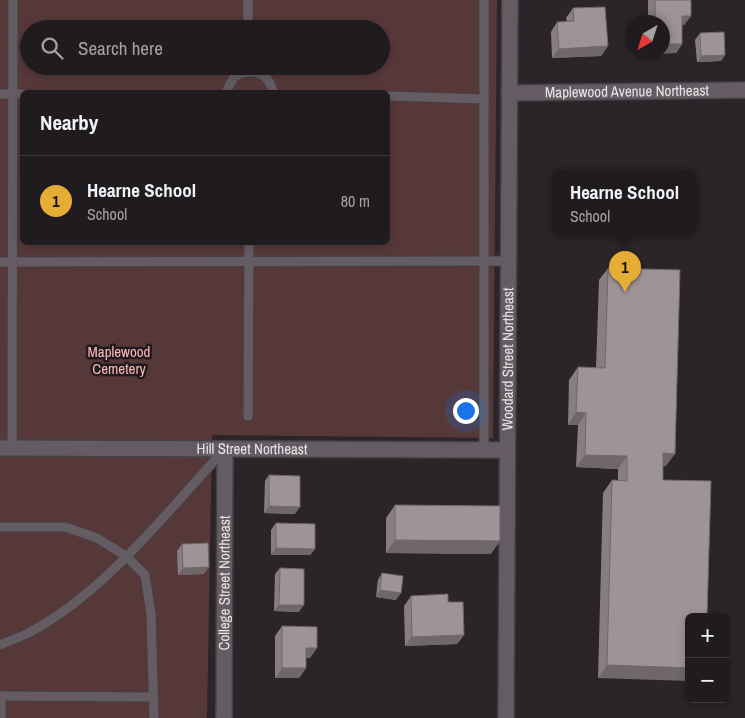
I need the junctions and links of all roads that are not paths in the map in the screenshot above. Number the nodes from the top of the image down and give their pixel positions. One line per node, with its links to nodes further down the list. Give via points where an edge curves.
1 (13, 0): 13 (lane)
2 (248, 0): 5 (lane)
3 (484, 0): 16 (lane)
4 (510, 0): 11 (street, Woodard Street Northeast)
5 (248, 20)
6 (238, 75): 8 (lane)
7 (262, 75): 9 (lane)
8 (227, 90)
9 (272, 90)
10 (745, 90): 11 (street, Maplewood Avenue Northeast)
11 (509, 92): 19 (street, Woodard Street Northeast)
12 (0, 94): 13 (lane)
13 (13, 94): 14 (lane); 21 (lane)
14 (20, 94)
15 (390, 96): 16 (lane)
16 (484, 99): 18 (lane)
17 (249, 245): 22 (lane)
18 (484, 261): 19 (lane); 22 (lane); 26 (lane)
19 (508, 261): 27 (street, Woodard Street Northeast)
20 (0, 262): 21 (lane)
21 (12, 262): 22 (lane); 24 (lane)
22 (248, 262): 23 (lane)
23 (248, 416)
24 (6, 448): 25 (street, Hill Street Northeast)
25 (225, 449): 26 (street, Hill Street Northeast); 29 (lane); 35 (street, College Street Northeast)
26 (484, 450): 27 (street, Hill Street Northeast)
27 (506, 450): 36 (street, Woodard Street Northeast)
28 (0, 527): 29 (lane, via 65,527 97,538)
29 (126, 556): 30 (lane, via 61,612 32,631); 32 (lane, via 145,576 151,614)
30 (0, 645)
31 (0, 696): 32 (lane); 33 (lane)
32 (154, 697): 34 (lane)
33 (1, 718)
34 (154, 718)
35 (224, 718)
36 (506, 718)

